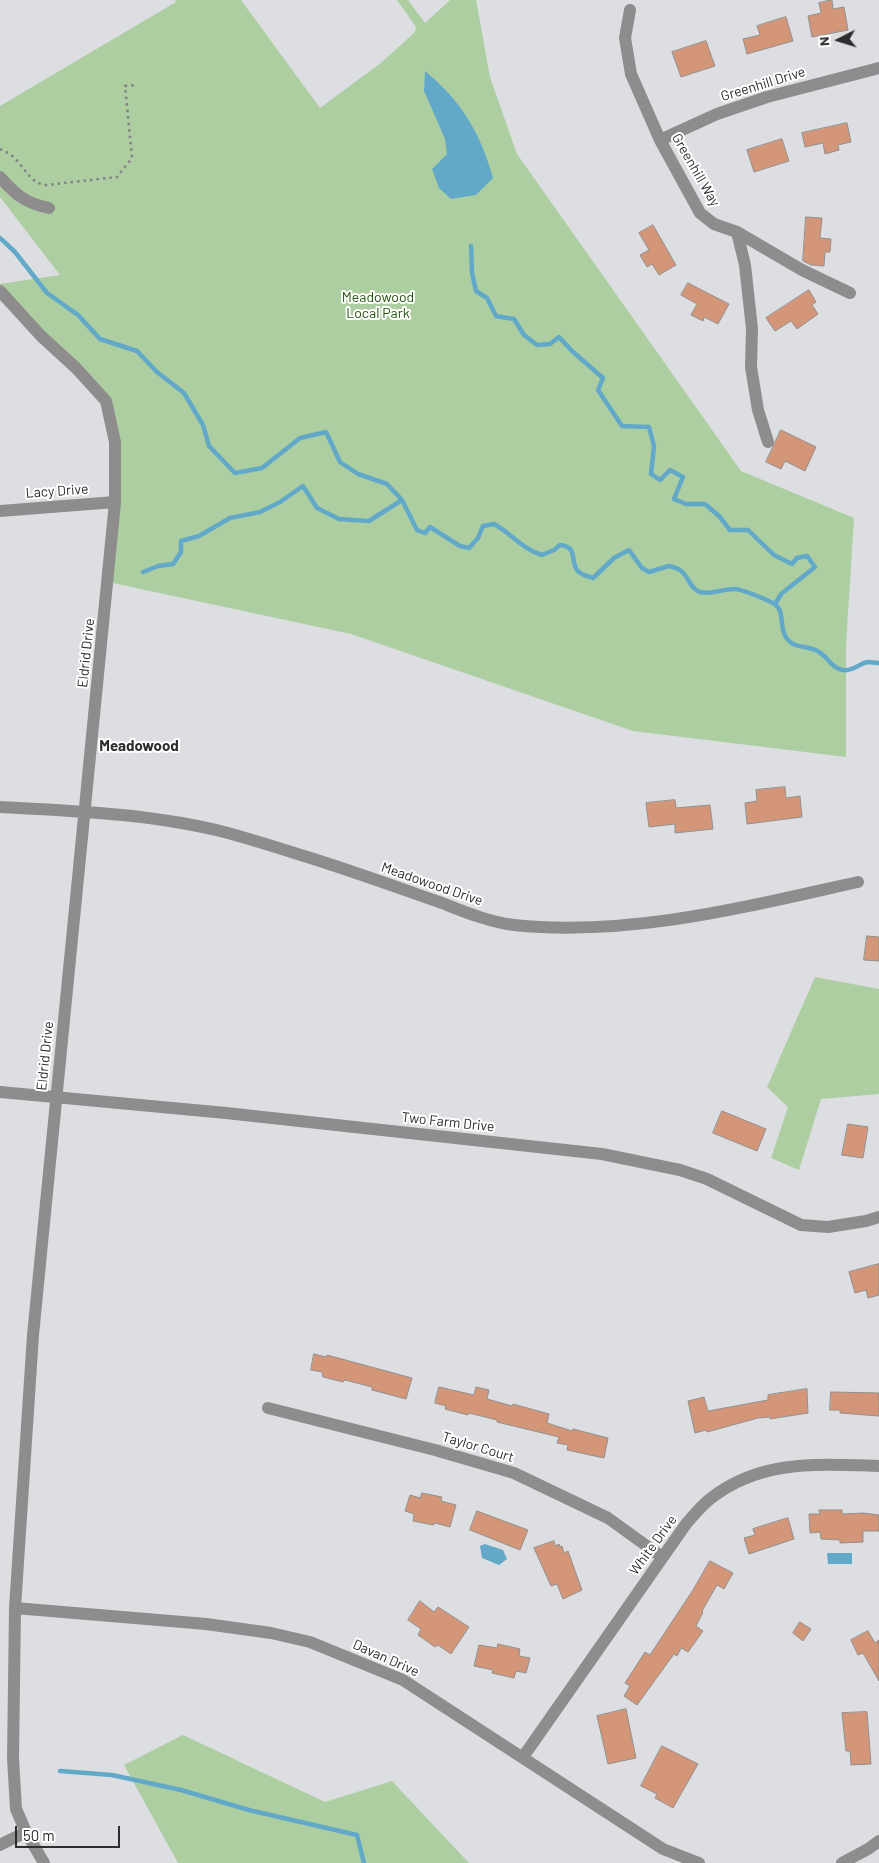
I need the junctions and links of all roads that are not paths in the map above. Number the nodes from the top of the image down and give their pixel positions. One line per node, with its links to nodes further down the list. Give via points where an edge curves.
1 (630, 10): 3 (street, Greenhill Way, via 625,38 631,74)
2 (879, 68): 3 (street, Greenhill Drive, via 767,97 717,114)
3 (660, 140): 6 (street, Greenhill Way, via 700,213 714,224)
4 (0, 177): 5 (street, via 21,199)
5 (49, 208)
6 (737, 232): 8 (street, Greenhill Way, via 802,270); 9 (street, via 745,265 752,329 751,367 758,410)
7 (0, 290): 10 (street, Eldrid Drive, via 106,401 114,442)
8 (850, 293)
9 (768, 442)
10 (115, 502): 11 (street, Lacy Drive); 13 (street, Eldrid Drive)
11 (0, 510)
12 (0, 807): 13 (street, Meadowood Drive)
13 (85, 811): 14 (street, Meadowood Drive, via 226,832 512,925 570,928 634,925 722,912); 16 (street, Eldrid Drive)
14 (858, 882)
15 (0, 1092): 16 (street, Two Farm Drive)
16 (56, 1097): 17 (street, Two Farm Drive, via 602,1154 680,1170 707,1179 802,1225 828,1227); 21 (street, Eldrid Drive, via 32,1348)
17 (879, 1217)
18 (268, 1408): 20 (street, Taylor Court, via 514,1473 608,1518)
19 (879, 1466): 20 (street, White Drive, via 822,1464 771,1469 734,1483 709,1500)
20 (662, 1557): 22 (street, White Drive)
21 (15, 1608): 22 (street, Davan Drive, via 206,1624 271,1632 310,1642 403,1680); 23 (street, Eldrid Drive, via 16,1810)
22 (523, 1757): 27 (street, Davan Drive, via 663,1849)
23 (26, 1832): 25 (street); 26 (street, Eldrid Drive)
24 (879, 1841): 28 (street)
25 (0, 1845)
26 (44, 1863)
27 (699, 1863)
28 (842, 1863)

